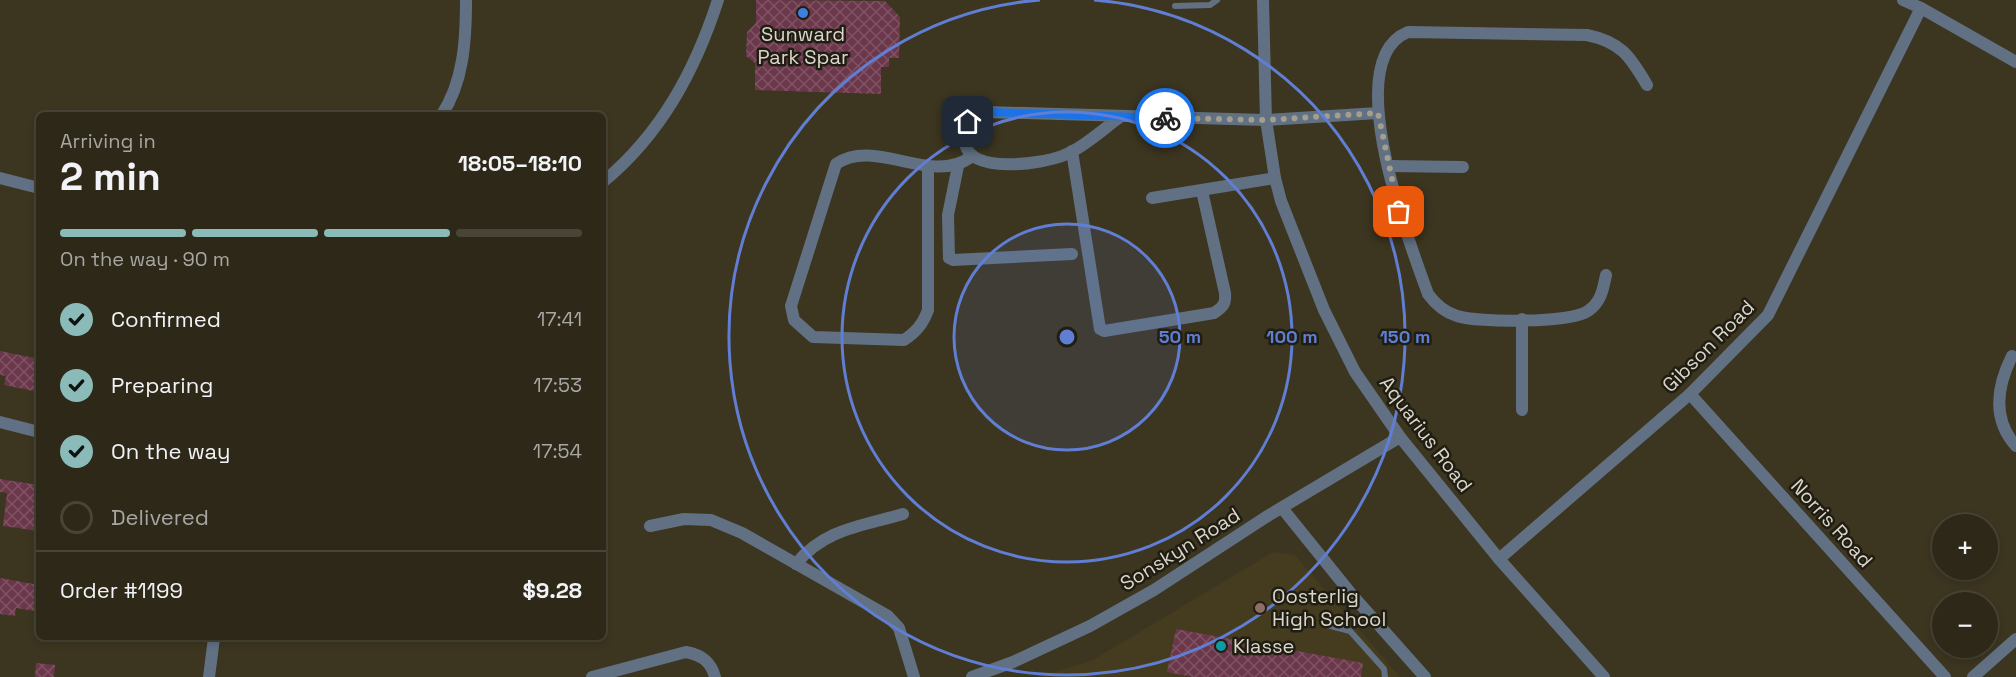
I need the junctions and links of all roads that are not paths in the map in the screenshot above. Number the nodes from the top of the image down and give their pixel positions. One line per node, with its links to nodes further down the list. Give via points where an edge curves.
1 (466, 0): 10 (street, via 461,65)
2 (718, 0): 22 (street, via 705,39 675,100 628,162)
3 (1217, 0): 6 (lane, via 1210,5)
4 (1263, 0): 13 (street, Aquarius Road)
5 (1903, 0): 7 (street)
6 (1175, 6)
7 (1921, 8): 8 (street); 30 (street, Gibson Road, via 1776,302 1759,326)
8 (2016, 62)
9 (1647, 86): 11 (street, via 1623,49 1600,38 1572,33 1419,31 1400,36 1385,50)
10 (443, 112)
11 (1378, 113): 13 (street); 17 (street)
12 (1120, 117): 13 (street); 14 (street); 15 (street, via 978,114 964,131)
13 (1266, 120): 21 (street, Aquarius Road)
14 (1072, 151): 15 (street, via 1051,160 1008,163 987,163); 24 (street, via 1100,328 1104,331 1214,313 1222,308 1225,293)
15 (971, 157): 16 (street)
16 (958, 166): 19 (street); 26 (street, via 948,215 949,258)
17 (1388, 166): 18 (street); 28 (street, via 1404,226 1428,294 1435,303 1450,314 1467,319)
18 (1463, 167)
19 (928, 168): 19 (street, via 928,310 924,321 904,340 813,337 794,320 791,306 836,164 844,159 867,157 903,160)
20 (0, 178): 23 (street)
21 (1275, 178): 24 (street); 34 (street, Aquarius Road, via 1324,310 1355,372)
22 (606, 180)
23 (36, 187)
24 (1202, 191): 25 (street)
25 (1152, 198)
26 (1072, 254)
27 (1606, 275): 28 (street, via 1599,300 1582,315)
28 (1522, 319): 31 (street)
29 (2012, 356): 35 (street, via 1999,401 2003,427)
30 (1690, 394): 39 (street, Gibson Road); 52 (street, Norris Road)
31 (1522, 410)
32 (0, 422): 33 (street)
33 (36, 431)
34 (1400, 437): 36 (street, Sonskyn Road); 39 (street, Aquarius Road)
35 (2016, 446)
36 (1282, 508): 48 (street, Sonskyn Road, via 1090,626 1013,663); 50 (street)
37 (903, 514): 40 (street, via 826,536)
38 (650, 526): 40 (street, via 684,519 711,520)
39 (1499, 559): 51 (street, Aquarius Road)
40 (796, 564): 47 (street, via 897,623)
41 (1327, 625): 49 (lane, via 1350,631 1384,669)
42 (2016, 639): 53 (street)
43 (214, 640): 44 (street)
44 (209, 677)
45 (592, 677): 46 (street, via 686,652 707,660)
46 (715, 677)
47 (914, 677)
48 (972, 677)
49 (1385, 677)
50 (1425, 677)
51 (1604, 677)
52 (1945, 677)
53 (1972, 677)

